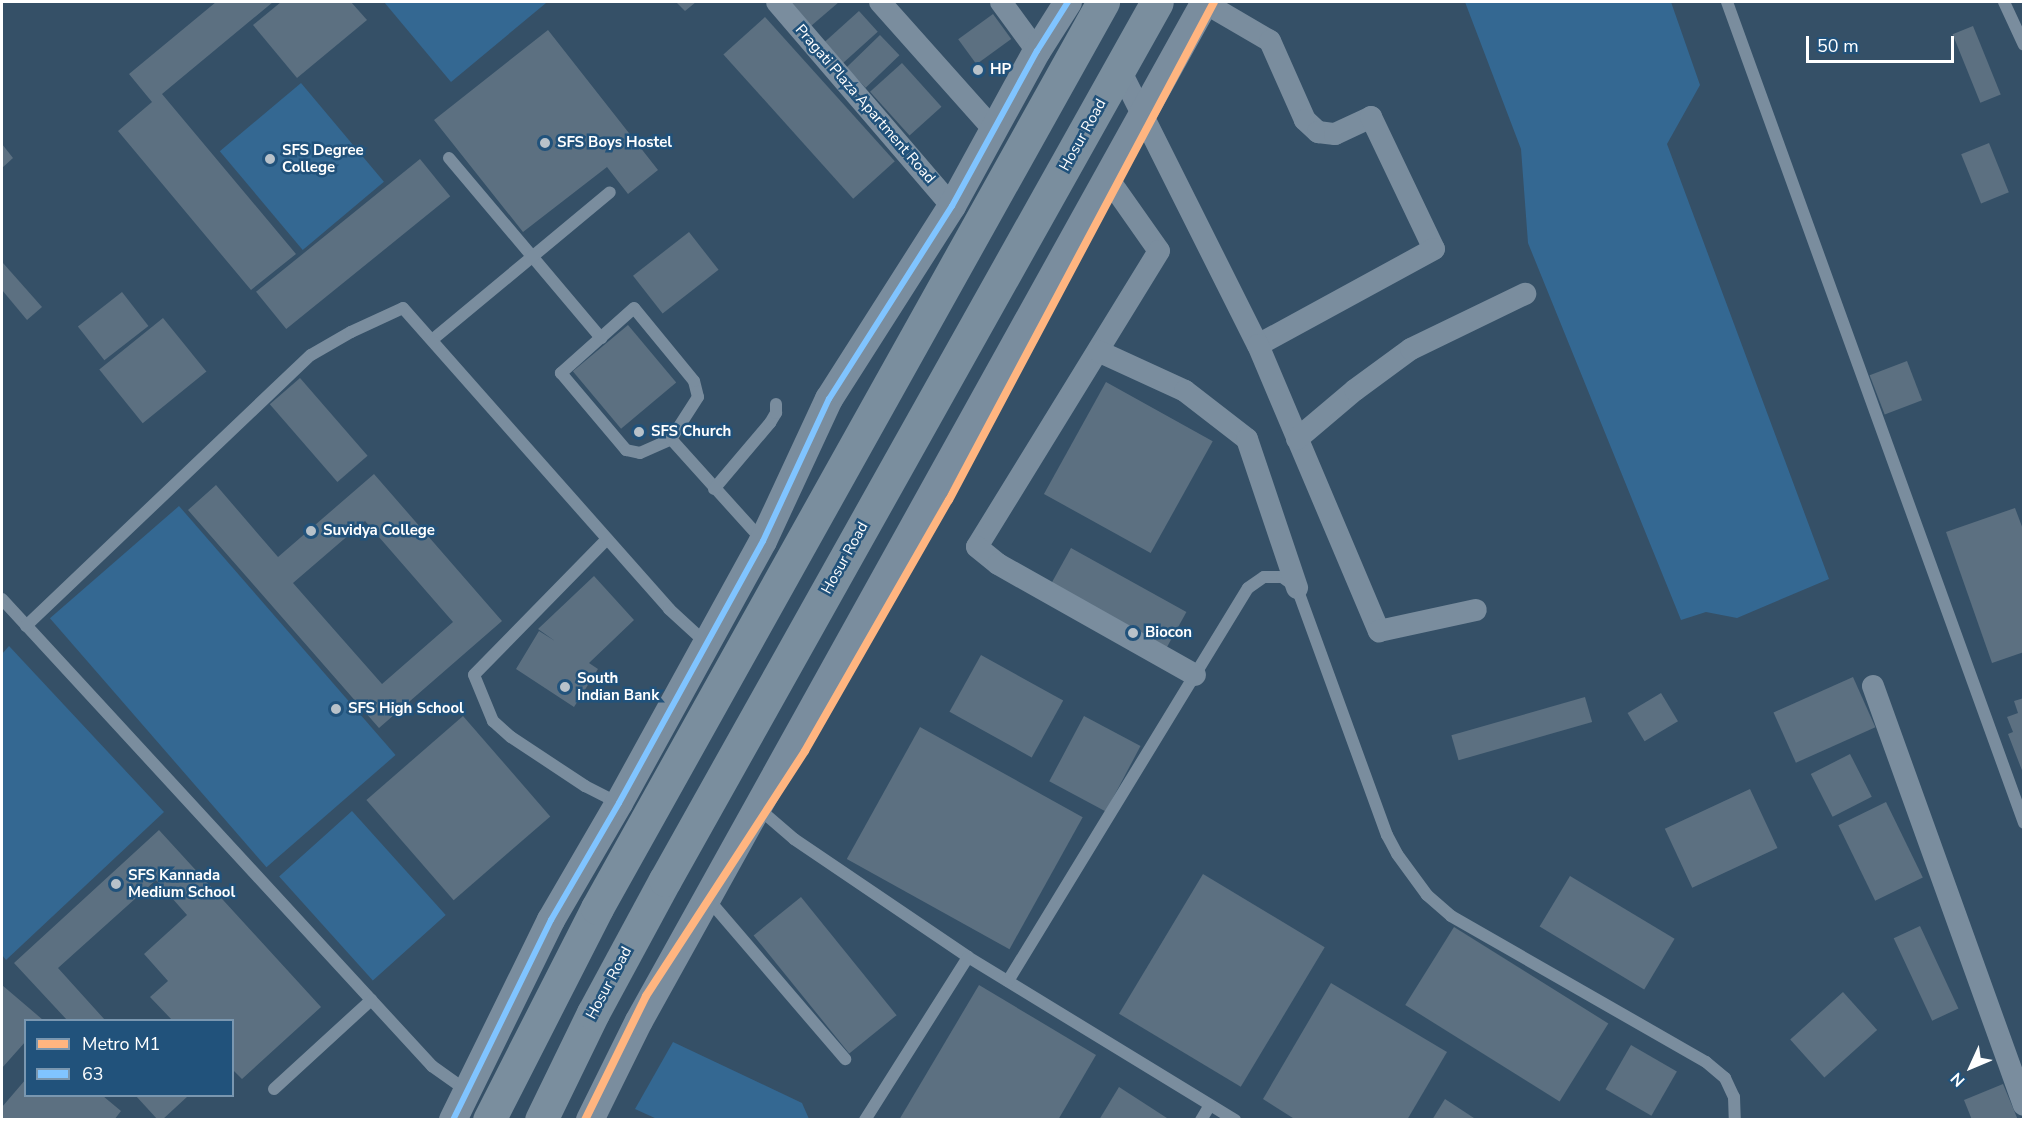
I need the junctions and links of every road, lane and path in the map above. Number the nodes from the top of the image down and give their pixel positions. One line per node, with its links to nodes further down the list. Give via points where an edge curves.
1 (777, 2): 18 (street, Pragati Plaza Apartment Road)
2 (880, 2): 14 (street)
3 (1001, 2): 11 (street)
4 (1068, 2): 11 (street)
5 (1102, 2): 51 (highway, via 597,908)
6 (1157, 2): 12 (highway, Hosur Road)
7 (1205, 2): 13 (street); 23 (street, via 1270,41 1305,120 1318,132 1335,134 1371,117 1434,249)
8 (1727, 2): 40 (lane)
9 (2004, 2): 10 (lane)
10 (2024, 45)
11 (1037, 51): 14 (street)
12 (1120, 70): 13 (street); 52 (highway, Hosur Road, via 665,880)
13 (1143, 111): 16 (street); 23 (street)
14 (993, 129): 18 (street)
15 (449, 158): 19 (lane)
16 (1107, 177): 24 (street, via 1159,251); 39 (street)
17 (610, 192): 19 (lane)
18 (952, 206): 30 (street, via 829,399)
19 (532, 256): 21 (lane); 22 (lane)
20 (1525, 294): 27 (street, via 1411,349 1362,384)
21 (601, 339): 26 (lane, via 561,373 626,450 640,453); 26 (lane, via 634,308 694,381 698,396)
22 (432, 340): 29 (lane); 34 (lane, via 403,308 311,355)
23 (1258, 345): 27 (street)
24 (1098, 351): 31 (street, via 1185,391 1247,440); 36 (street, via 977,547 998,564)
25 (776, 404): 28 (lane, via 770,423)
26 (671, 439): 28 (lane)
27 (1298, 439): 33 (street, via 1379,631)
28 (714, 489): 30 (lane)
29 (607, 539): 35 (lane, via 669,609); 38 (lane, via 474,675 493,721 511,737 585,786)
30 (763, 541): 35 (street)
31 (1297, 588): 36 (lane, via 1282,577 1272,576 1248,588); 57 (lane, via 1387,835 1427,895 1451,916 1706,1062 1725,1078 1734,1097)
32 (2, 599): 34 (lane)
33 (1476, 610)
34 (26, 626): 44 (lane)
35 (708, 645): 38 (street)
36 (1196, 675): 43 (lane)
37 (1873, 686): 49 (street)
38 (619, 803): 47 (street, via 551,920)
39 (757, 807): 41 (street); 42 (lane, via 794,838)
40 (2024, 823)
41 (707, 898): 45 (lane); 53 (street)
42 (968, 957): 43 (lane); 54 (lane)
43 (1008, 981): 48 (lane)
44 (371, 1000): 46 (lane); 47 (lane, via 432,1066)
45 (845, 1059)
46 (274, 1089)
47 (468, 1092): 50 (street)
48 (1210, 1105): 55 (lane); 56 (lane)
49 (2024, 1105)
50 (453, 1119)
51 (489, 1119)
52 (541, 1119)
53 (590, 1119)
54 (866, 1119)
55 (1201, 1119)
56 (1235, 1119)
57 (1735, 1119)

